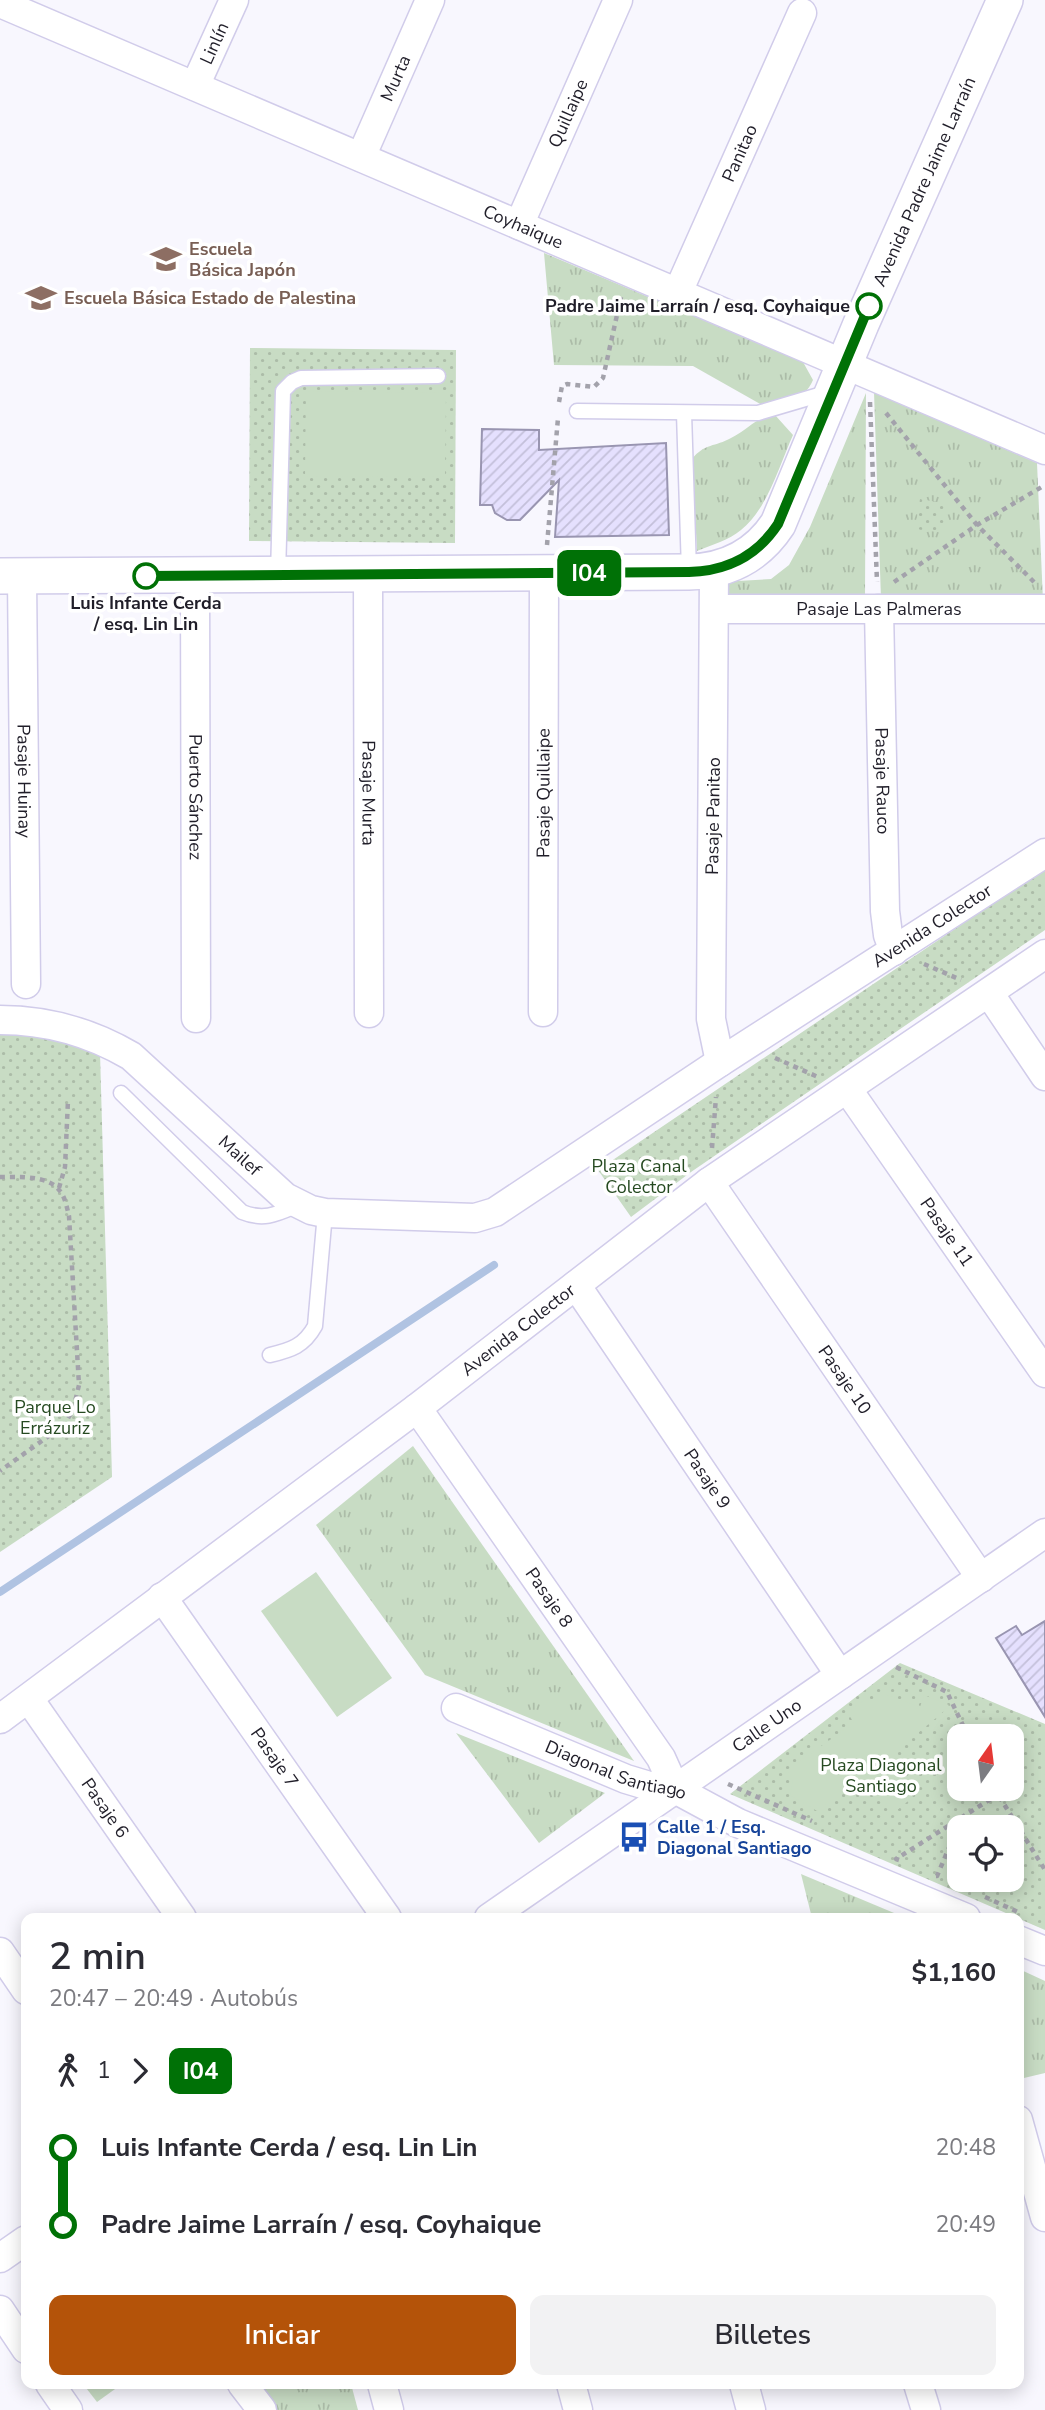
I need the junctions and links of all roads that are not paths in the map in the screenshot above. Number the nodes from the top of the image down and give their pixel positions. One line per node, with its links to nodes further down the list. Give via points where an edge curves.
1 (234, 0): 7 (street, Linlín)
2 (430, 0): 8 (street, Murta)
3 (618, 0): 9 (street, Quillaipe)
4 (1005, 0): 12 (street, Avenida Padre Jaime Larraín)
5 (0, 3): 7 (street, Coyhaique)
6 (802, 13): 10 (street, Panitao)
7 (195, 86): 8 (street, Coyhaique)
8 (361, 157): 9 (street, Coyhaique)
9 (519, 225): 10 (street, Coyhaique)
10 (678, 292): 12 (street, Coyhaique)
11 (438, 376): 20 (lane, via 302,378 283,391)
12 (839, 377): 14 (lane, via 758,413); 15 (street, Coyhaique); 16 (street, Avenida Padre Jaime Larraín, via 770,537 748,556)
13 (577, 411): 14 (lane)
14 (684, 413): 16 (lane)
15 (1043, 445)
16 (702, 571): 18 (street); 24 (street, Pasaje Panitao)
17 (368, 574): 18 (street); 20 (street); 31 (street, Pasaje Murta)
18 (544, 574): 30 (street, Pasaje Quillaipe)
19 (195, 575): 20 (street); 21 (street); 32 (street, Puerto Sánchez)
20 (278, 575)
21 (11, 576): 28 (street, Pasaje Huinay)
22 (1040, 596): 23 (street, Pasaje Las Palmeras)
23 (878, 601): 24 (street, Pasaje Las Palmeras); 26 (street, Pasaje Rauco, via 885,911)
24 (715, 609): 34 (street, Pasaje Panitao, via 710,1019)
25 (1045, 853): 26 (street, Avenida Colector)
26 (894, 951): 34 (street, Avenida Colector)
27 (1045, 954): 29 (street, Avenida Colector)
28 (26, 984)
29 (989, 993): 35 (street); 36 (street, Avenida Colector)
30 (543, 1012)
31 (369, 1013)
32 (196, 1018)
33 (0, 1020): 39 (street, Mailef, via 63,1027 110,1043 131,1056)
34 (720, 1062): 40 (street, Avenida Colector)
35 (1045, 1076)
36 (848, 1090): 38 (street, Avenida Colector); 44 (street, Pasaje 11)
37 (121, 1093): 39 (lane, via 242,1212 269,1218)
38 (709, 1182): 42 (street, Avenida Colector); 47 (street, Pasaje 10)
39 (298, 1205): 41 (street, Mailef)
40 (504, 1206): 41 (street, Mailef, via 464,1219)
41 (325, 1213): 43 (lane, via 315,1326 297,1349)
42 (576, 1285): 45 (street, Avenida Colector); 49 (street, Pasaje 9)
43 (270, 1355)
44 (1045, 1373)
45 (417, 1408): 48 (street, Avenida Colector); 53 (street, Pasaje 8, via 661,1758)
46 (1045, 1533): 47 (street, Calle Uno)
47 (981, 1577): 49 (street, Calle Uno)
48 (162, 1597): 50 (street, Avenida Colector); 56 (street, Pasaje 7)
49 (840, 1675): 53 (street, Calle Uno)
50 (29, 1699): 52 (street, Avenida Colector); 55 (street, Pasaje 6)
51 (456, 1708): 53 (street, Diagonal Santiago, via 625,1779)
52 (0, 1719)
53 (674, 1789): 54 (street, Diagonal Santiago, via 738,1823); 57 (street, Calle Uno)
54 (970, 1905)
55 (179, 1913)
56 (383, 1913)
57 (496, 1913)
58 (1024, 1930): 59 (street)
59 (1045, 1951)
60 (0, 1952): 61 (street)
61 (21, 1983)
62 (1024, 2142): 63 (street)
63 (1045, 2217)
64 (0, 2310): 65 (street)
65 (21, 2342)
66 (53, 2389): 72 (street)
67 (246, 2389): 73 (street)
68 (383, 2389): 74 (street)
69 (572, 2389): 75 (street)
70 (745, 2389): 76 (street)
71 (920, 2389): 77 (street)
72 (68, 2410)
73 (262, 2410)
74 (389, 2410)
75 (578, 2410)
76 (751, 2410)
77 (926, 2410)

